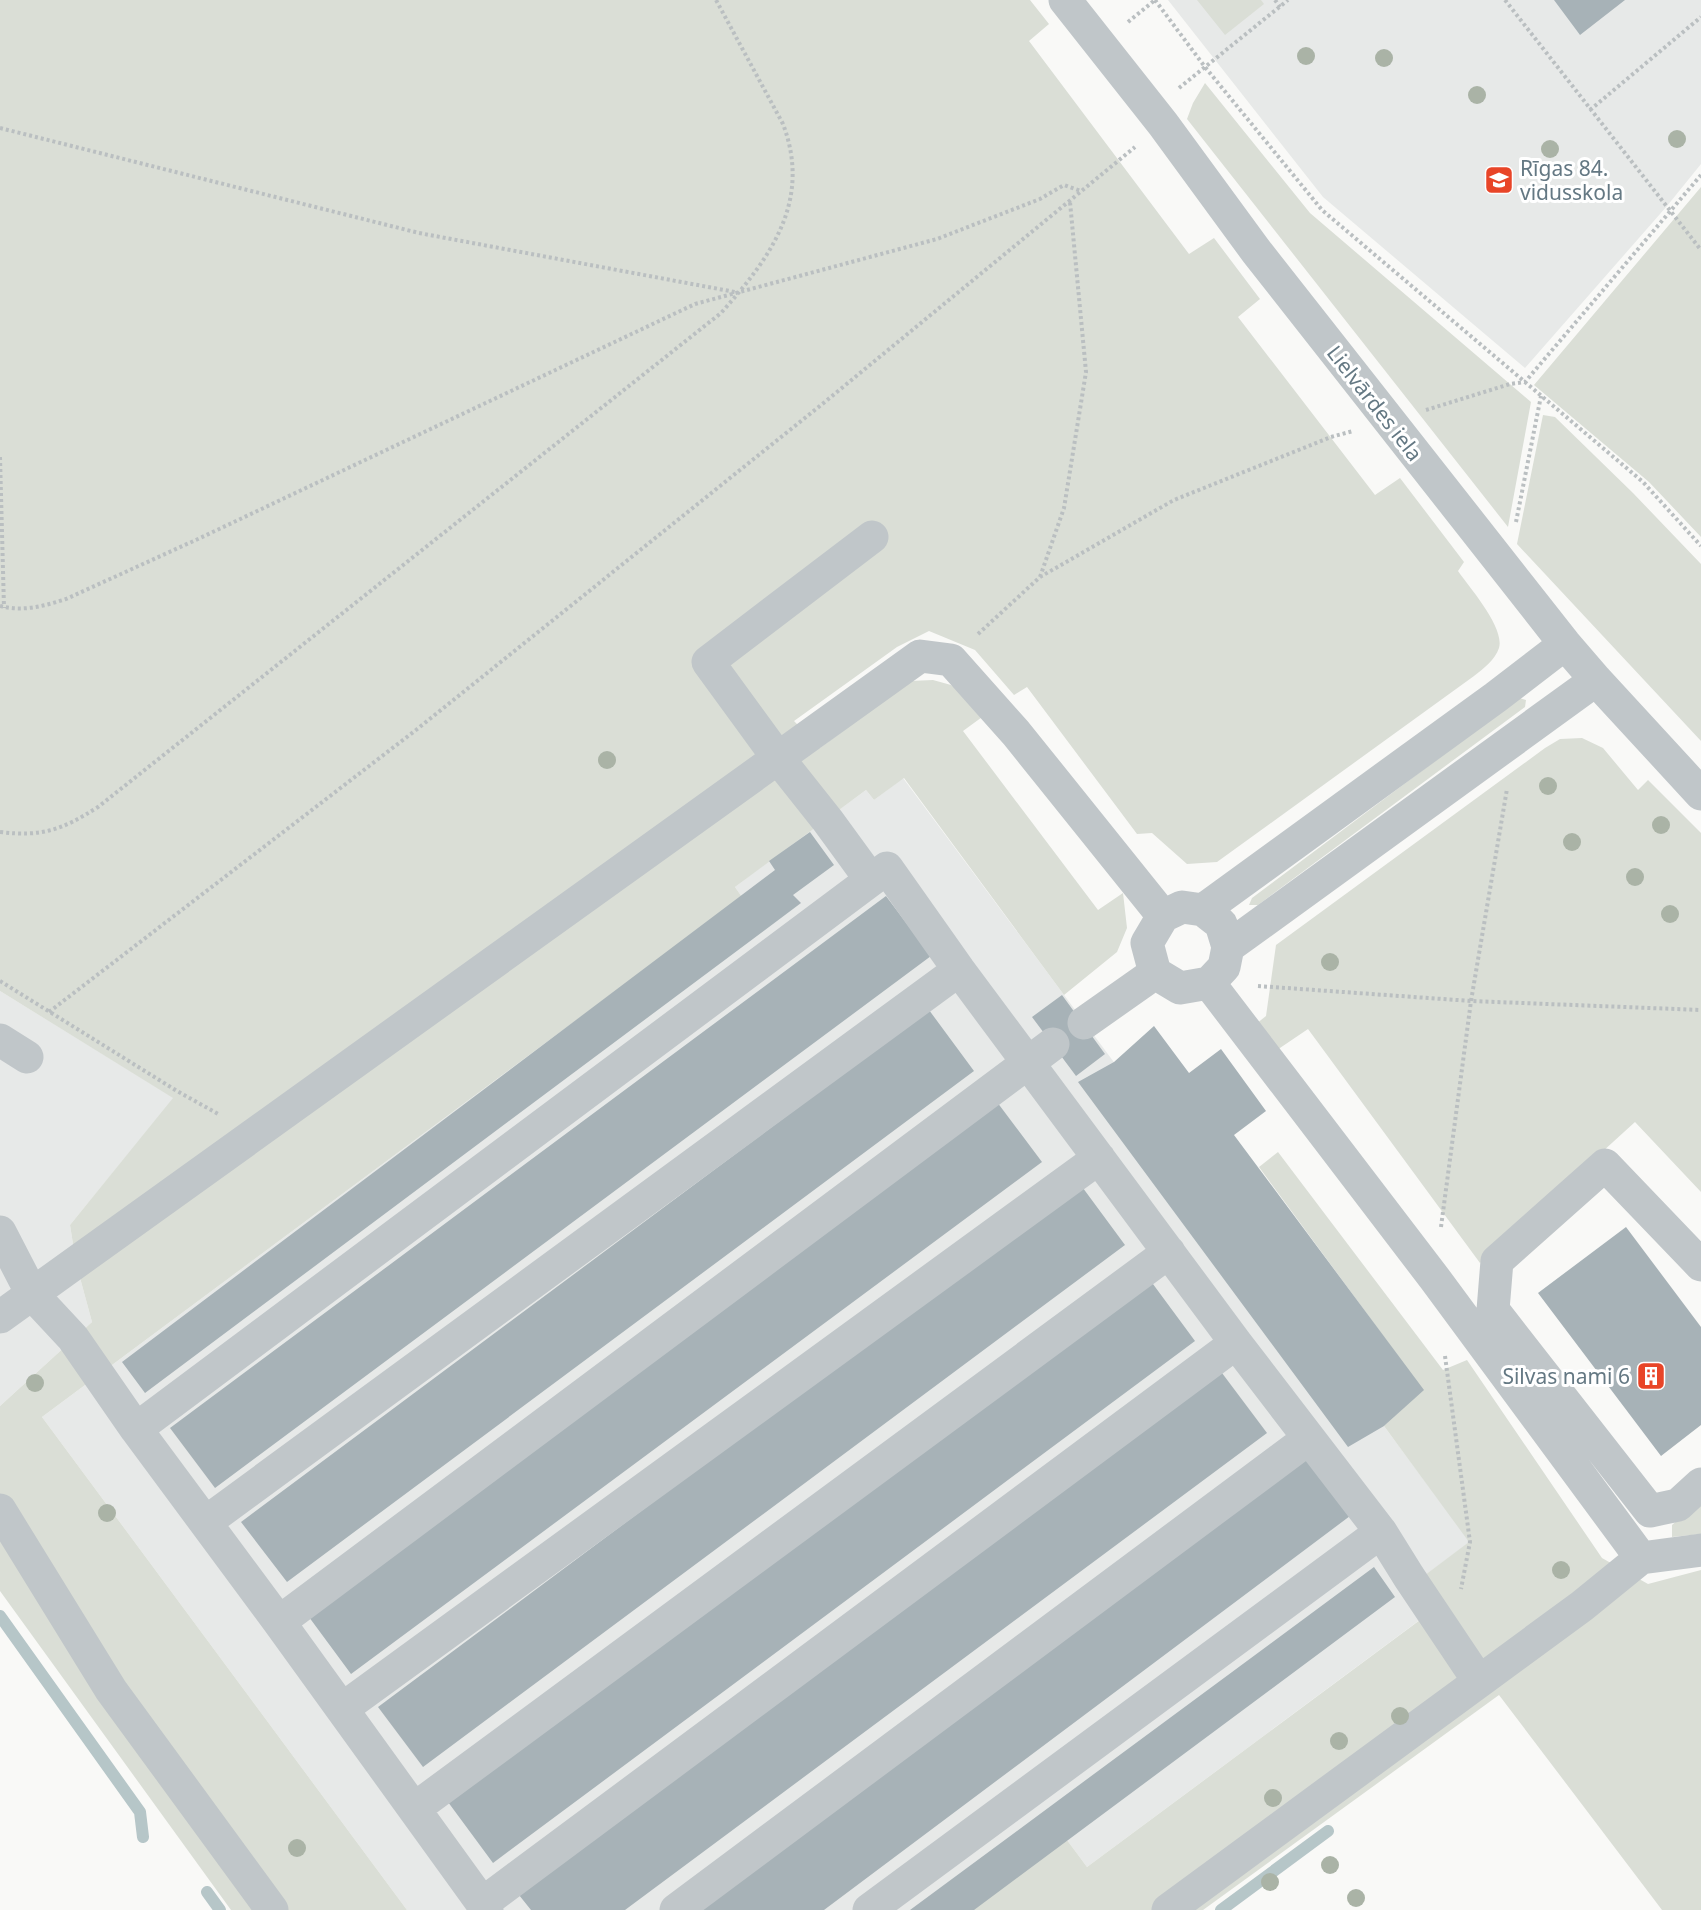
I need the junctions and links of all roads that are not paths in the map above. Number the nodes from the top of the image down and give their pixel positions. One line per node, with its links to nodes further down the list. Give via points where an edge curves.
1 (1065, 0): 3 (street, Lielvārdes iela, via 1256,251)
2 (872, 537): 5 (street, via 708,662)
3 (1565, 644): 4 (street, Lielvārdes iela); 8 (street)
4 (1596, 680): 6 (street, Lielvārdes iela); 10 (street)
5 (778, 758): 7 (street); 9 (street, via 920,656 951,660 1016,733); 22 (street)
6 (1701, 794)
7 (871, 880): 11 (street, via 887,868); 25 (street)
8 (1203, 910): 9 (street, via 1182,908); 10 (street, via 1221,924)
9 (1163, 916): 12 (street, via 1147,943)
10 (1228, 947): 13 (street, via 1224,967)
11 (959, 970): 16 (street); 29 (street)
12 (1155, 973): 13 (street, via 1180,988); 14 (street)
13 (1209, 983): 32 (street)
14 (1084, 1023)
15 (0, 1040): 17 (street)
16 (1041, 1053): 18 (street); 33 (street)
17 (27, 1057)
18 (1099, 1158): 20 (street); 35 (street)
19 (0, 1232): 22 (street)
20 (1169, 1252): 24 (street); 36 (street)
21 (1701, 1265): 27 (street, via 1605,1165 1497,1261 1493,1310 1650,1510 1678,1505)
22 (32, 1294): 23 (street); 25 (street, via 73,1338)
23 (0, 1317)
24 (1236, 1343): 26 (street); 37 (street)
25 (136, 1429): 29 (street)
26 (1308, 1438): 30 (street); 39 (street)
27 (1701, 1484)
28 (0, 1510): 38 (street, via 111,1690)
29 (206, 1522): 33 (street)
30 (1381, 1532): 34 (street); 40 (street)
31 (1701, 1550): 32 (street)
32 (1641, 1558): 34 (street)
33 (279, 1622): 35 (street)
34 (1478, 1680): 41 (street)
35 (342, 1709): 36 (street)
36 (414, 1809): 37 (street)
37 (485, 1907)
38 (272, 1910)
39 (676, 1910)
40 (868, 1910)
41 (1168, 1910)

